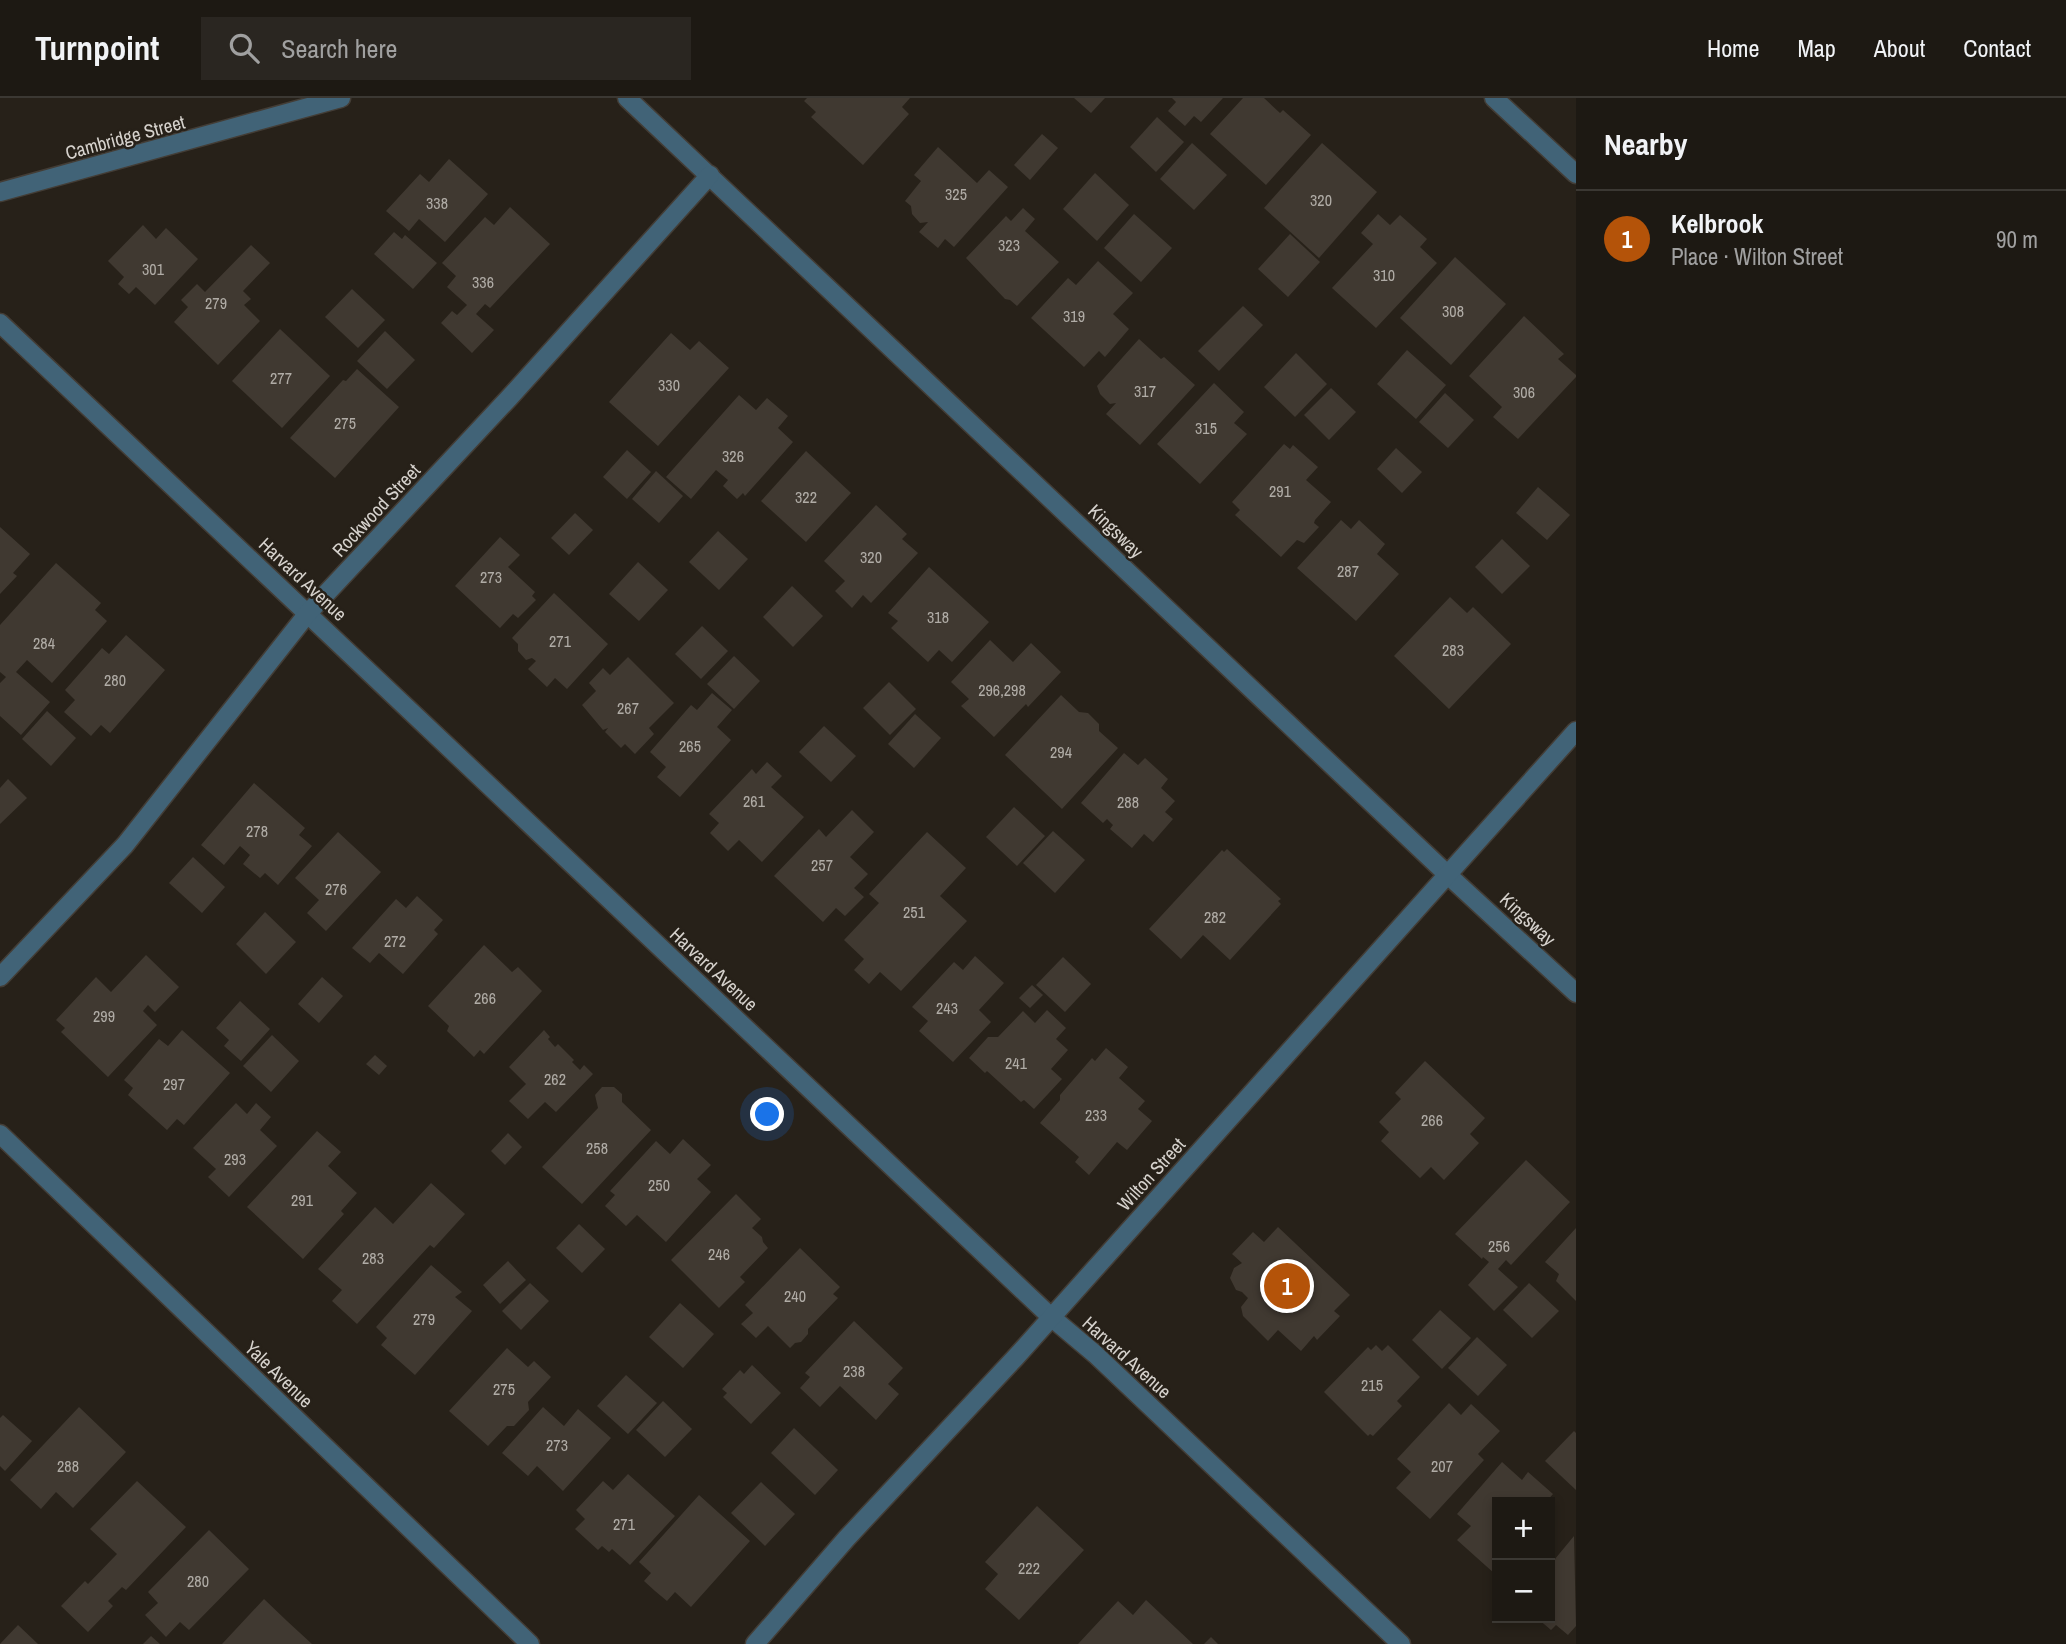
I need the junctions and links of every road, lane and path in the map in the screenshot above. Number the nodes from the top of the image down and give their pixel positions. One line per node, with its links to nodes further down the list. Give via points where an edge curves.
1 (341, 98): 6 (street, Cambridge Street)
2 (627, 98): 5 (street, Kingsway)
3 (1494, 98): 4 (street)
4 (1576, 174)
5 (710, 175): 8 (street, Rockwood Street); 10 (street, Kingsway)
6 (0, 192)
7 (0, 323): 8 (street, Harvard Avenue)
8 (308, 613): 11 (street, Rockwood Street, via 125,845); 14 (street, Harvard Avenue)
9 (1576, 731): 10 (street, Wilton Street)
10 (1448, 875): 12 (street, Kingsway); 14 (street, Wilton Street)
11 (0, 977)
12 (1576, 993)
13 (0, 1133): 15 (street, Yale Avenue)
14 (1051, 1317): 16 (street, Wilton Street); 17 (street, Harvard Avenue)
15 (530, 1644)
16 (755, 1644)
17 (1401, 1644)

